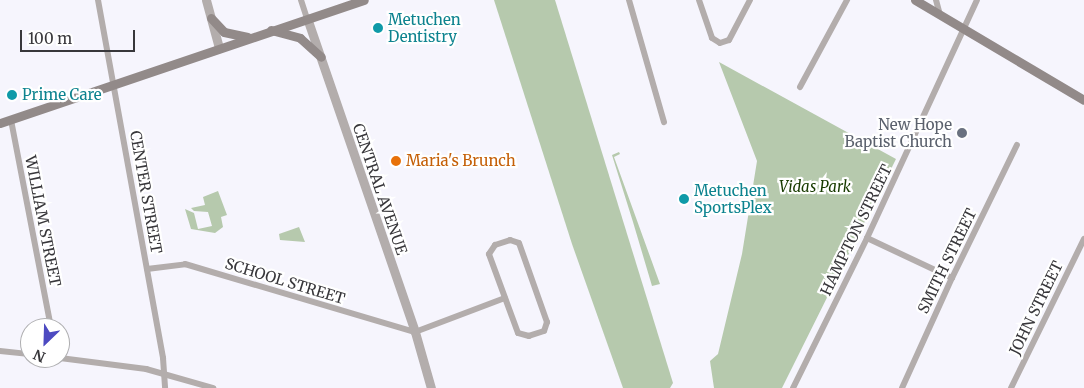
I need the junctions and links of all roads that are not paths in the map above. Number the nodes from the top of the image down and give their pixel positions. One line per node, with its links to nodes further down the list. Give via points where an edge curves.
1 (98, 0): 20 (street, CENTER STREET)
2 (206, 0): 13 (street)
3 (301, 0): 14 (street, CENTRAL AVENUE)
4 (364, 0): 14 (main road)
5 (629, 0): 24 (street)
6 (699, 0): 7 (street, via 712,38 720,43 731,37)
7 (750, 0)
8 (847, 0): 21 (street)
9 (915, 0): 12 (main road)
10 (936, 0): 12 (street)
11 (977, 0): 16 (street, HAMPTON STREET)
12 (940, 15): 16 (main road)
13 (211, 18): 17 (main road, via 224,32); 18 (street)
14 (307, 18): 15 (main road); 19 (street, CENTRAL AVENUE)
15 (271, 30): 17 (main road); 19 (main road, via 300,38)
16 (965, 30): 22 (main road); 27 (street, HAMPTON STREET)
17 (249, 38): 18 (main road)
18 (219, 48): 20 (main road)
19 (321, 58): 33 (street, CENTRAL AVENUE)
20 (114, 84): 23 (main road); 29 (street, CENTER STREET)
21 (800, 87)
22 (1084, 100)
23 (11, 120): 25 (main road); 32 (street, WILLIAM STREET)
24 (664, 122)
25 (0, 124)
26 (1018, 145): 30 (street, SMITH STREET)
27 (866, 238): 30 (street); 41 (street, HAMPTON STREET)
28 (1084, 239): 43 (street, JOHN STREET)
29 (147, 269): 33 (street, SCHOOL STREET, via 185,264); 37 (street, CENTER STREET)
30 (952, 278): 42 (street, SMITH STREET)
31 (504, 298): 31 (street, via 518,333 528,336 544,332 547,322 519,243 510,240 495,245 489,254); 33 (street)
32 (49, 318)
33 (415, 332): 40 (street, CENTRAL AVENUE)
34 (0, 351): 35 (street)
35 (20, 353)
36 (70, 359): 37 (street)
37 (164, 373): 38 (street, CENTER STREET); 39 (street)
38 (165, 388)
39 (213, 388)
40 (431, 388)
41 (793, 388)
42 (902, 388)
43 (1012, 388)

